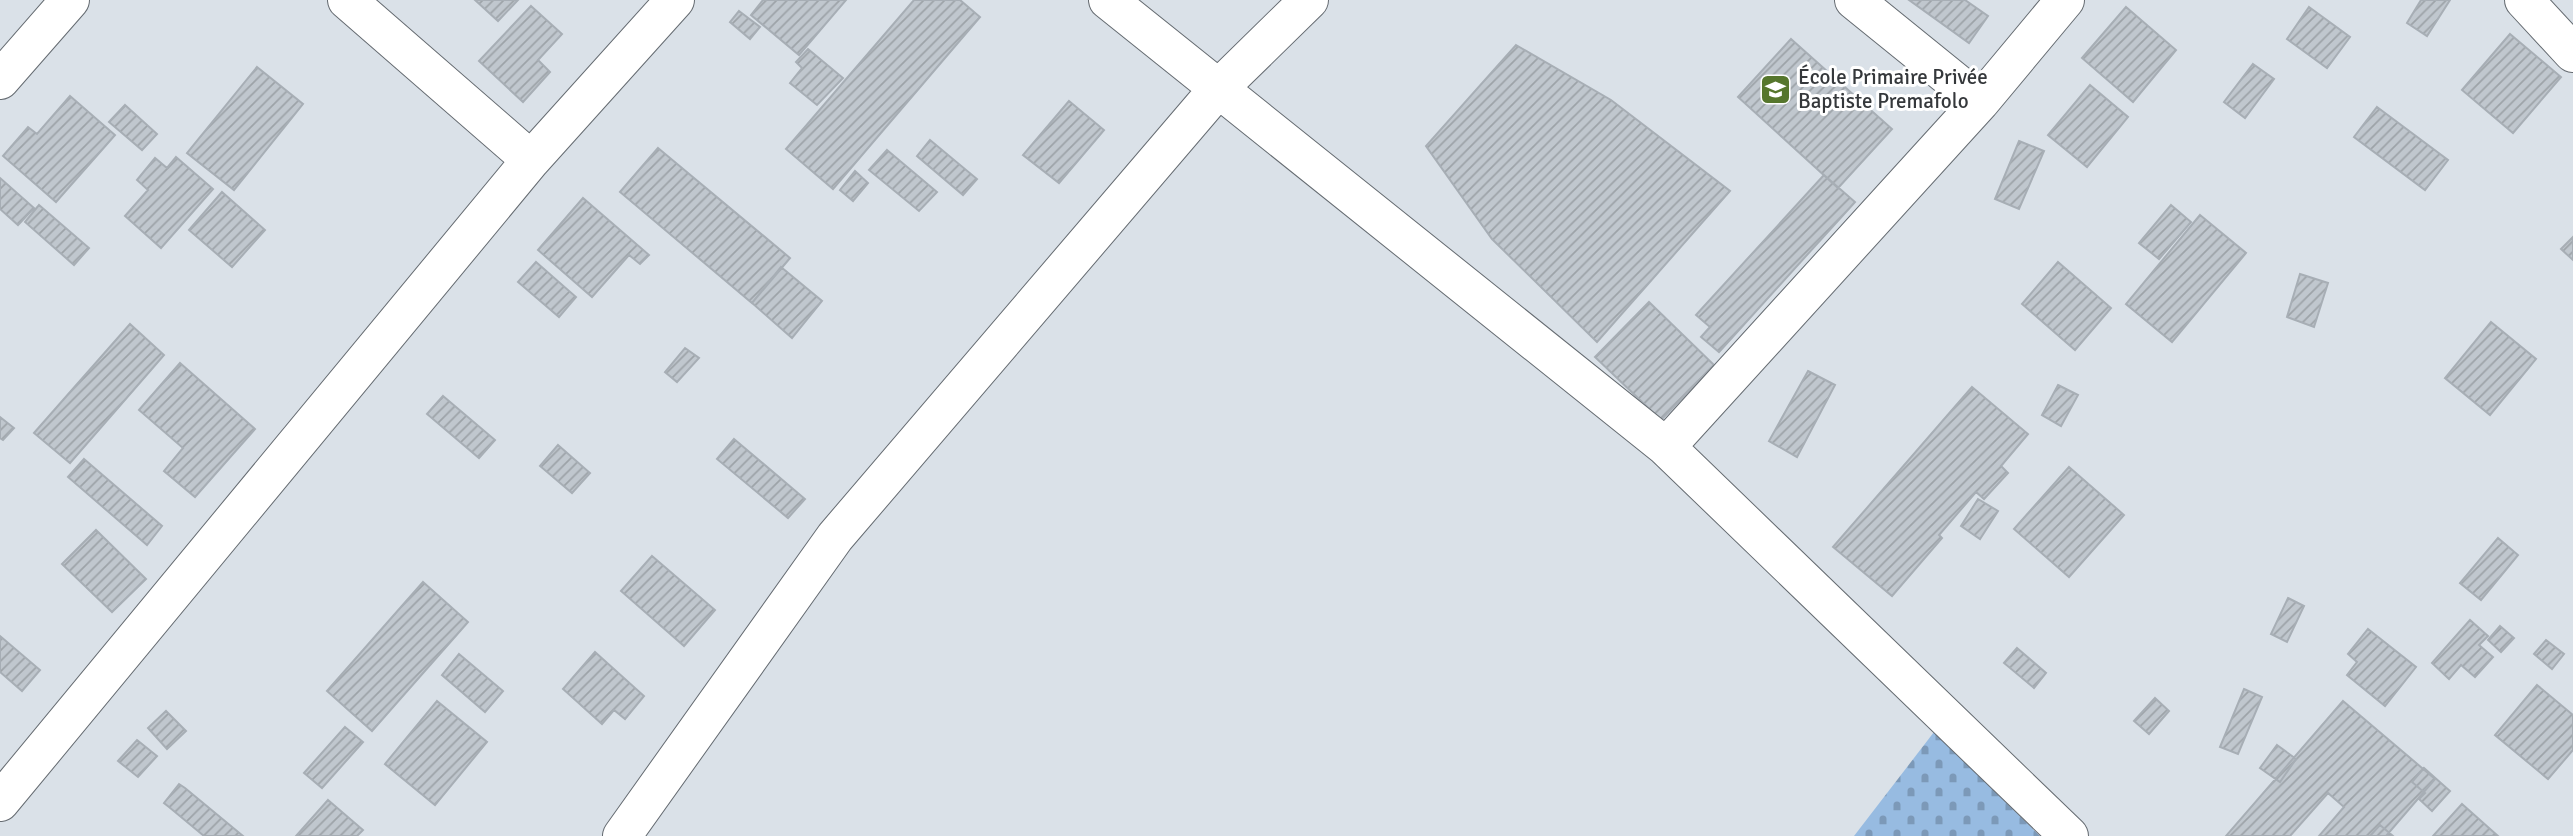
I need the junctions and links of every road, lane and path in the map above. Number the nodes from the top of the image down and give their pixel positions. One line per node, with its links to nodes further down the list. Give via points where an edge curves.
1 (70, 0): 10 (street)
2 (346, 0): 13 (street)
3 (675, 0): 13 (street)
4 (1108, 0): 11 (street)
5 (1309, 0): 11 (street)
6 (1854, 0): 12 (street)
7 (2065, 0): 12 (street)
8 (2524, 0): 9 (street)
9 (2573, 53)
10 (0, 80)
11 (1219, 89): 14 (street); 16 (street, via 835,537)
12 (1980, 102): 14 (street)
13 (531, 160): 15 (street)
14 (1666, 447): 17 (street)
15 (0, 802)
16 (622, 836)
17 (2069, 836)

